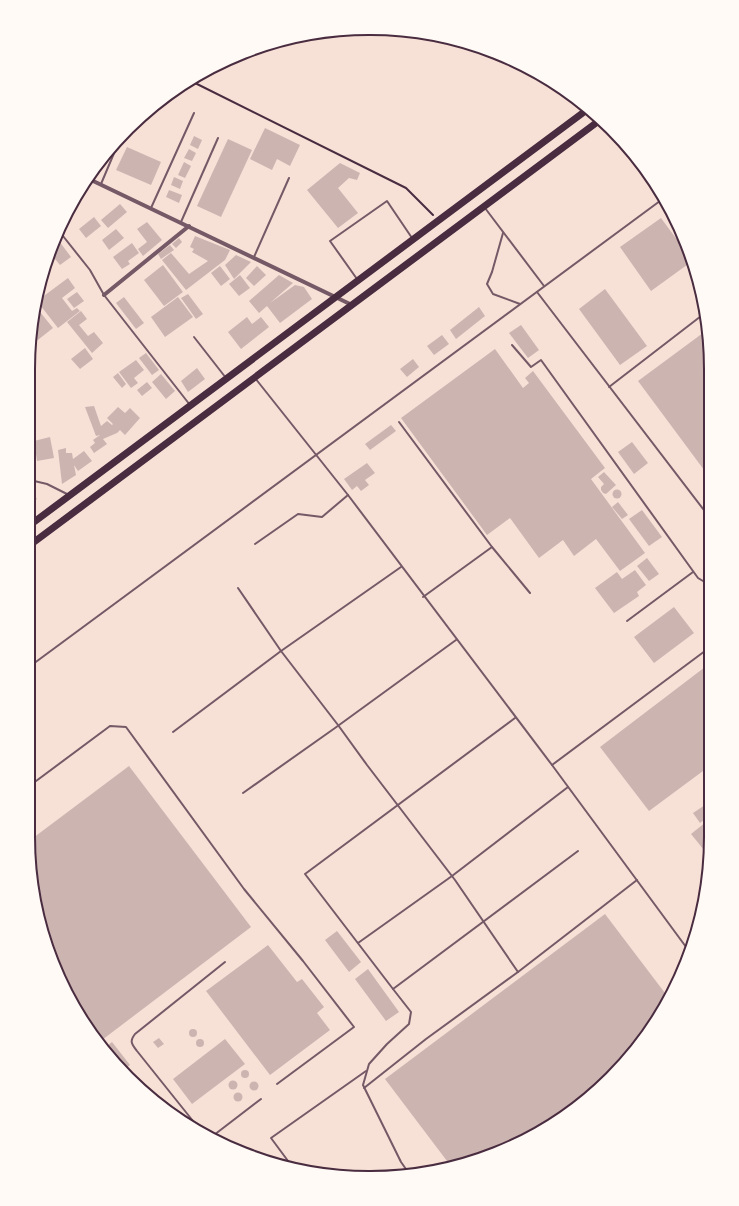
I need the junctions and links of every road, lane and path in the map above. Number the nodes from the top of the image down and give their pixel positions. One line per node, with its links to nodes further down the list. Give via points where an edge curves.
1 (196, 84): 13 (path, via 406,188)
2 (583, 112): 13 (main road)
3 (194, 113): 12 (lane)
4 (596, 123): 11 (main road)
5 (218, 138): 14 (lane)
6 (114, 154): 9 (lane)
7 (289, 178): 19 (lane)
8 (93, 181): 9 (street)
9 (101, 185): 12 (street)
10 (659, 202): 21 (lane)
11 (484, 207): 16 (lane); 26 (main road)
12 (151, 208): 14 (street)
13 (439, 220): 18 (main road)
14 (181, 222): 15 (street)
15 (189, 226): 19 (street); 23 (street)
16 (504, 232): 21 (lane); 25 (lane, via 487,284 493,294)
17 (63, 236): 23 (lane, via 90,270)
18 (413, 239): 20 (main road); 20 (lane, via 387,201 330,241)
19 (254, 258): 24 (street)
20 (358, 280): 24 (main road)
21 (544, 286): 22 (lane)
22 (537, 292): 25 (lane); 32 (lane)
23 (104, 295): 33 (lane)
24 (336, 296): 26 (street); 31 (main road)
25 (520, 304): 35 (lane)
26 (353, 305): 30 (main road)
27 (700, 317): 32 (lane)
28 (194, 337): 31 (lane)
29 (512, 345): 45 (lane, via 531,367 541,360)
30 (255, 378): 35 (lane); 41 (main road)
31 (226, 379): 33 (main road)
32 (610, 387): 39 (lane)
33 (191, 406): 37 (main road)
34 (399, 422): 43 (lane)
35 (316, 455): 38 (lane); 54 (lane)
36 (35, 481): 37 (lane)
37 (70, 495): 40 (main road)
38 (348, 495): 42 (lane, via 322,517 298,514); 44 (lane)
39 (704, 510)
40 (35, 521)
41 (35, 541)
42 (255, 544)
43 (492, 548): 48 (lane); 49 (lane)
44 (401, 567): 49 (lane); 52 (lane)
45 (693, 572): 46 (lane); 50 (lane)
46 (704, 582)
47 (238, 588): 52 (lane)
48 (530, 593)
49 (424, 597): 51 (lane)
50 (627, 621)
51 (456, 640): 55 (lane); 56 (lane)
52 (281, 651): 56 (lane); 57 (lane)
53 (704, 652): 58 (lane)
54 (35, 663)
55 (515, 718): 58 (lane); 62 (lane)
56 (338, 725): 61 (lane); 62 (lane)
57 (173, 732)
58 (552, 765): 60 (lane)
59 (35, 782): 73 (lane, via 110,726 126,727 244,889 354,1027)
60 (568, 787): 64 (lane); 65 (lane)
61 (243, 793)
62 (398, 806): 64 (lane); 67 (lane, via 305,874)
63 (578, 851): 66 (lane)
64 (452, 876): 66 (lane); 67 (lane)
65 (637, 880): 68 (lane); 70 (lane)
66 (483, 922): 70 (lane); 71 (lane)
67 (358, 943): 71 (lane)
68 (685, 946)
69 (226, 962): 76 (lane, via 132,1039 137,1051)
70 (518, 972): 74 (lane)
71 (393, 989): 72 (lane, via 411,1012 409,1024 387,1044 369,1064)
72 (367, 1070): 74 (lane); 78 (lane, via 271,1138)
73 (277, 1084)
74 (364, 1088): 79 (lane)
75 (262, 1099): 77 (lane)
76 (192, 1120)
77 (216, 1134)
78 (288, 1161)
79 (406, 1169)

